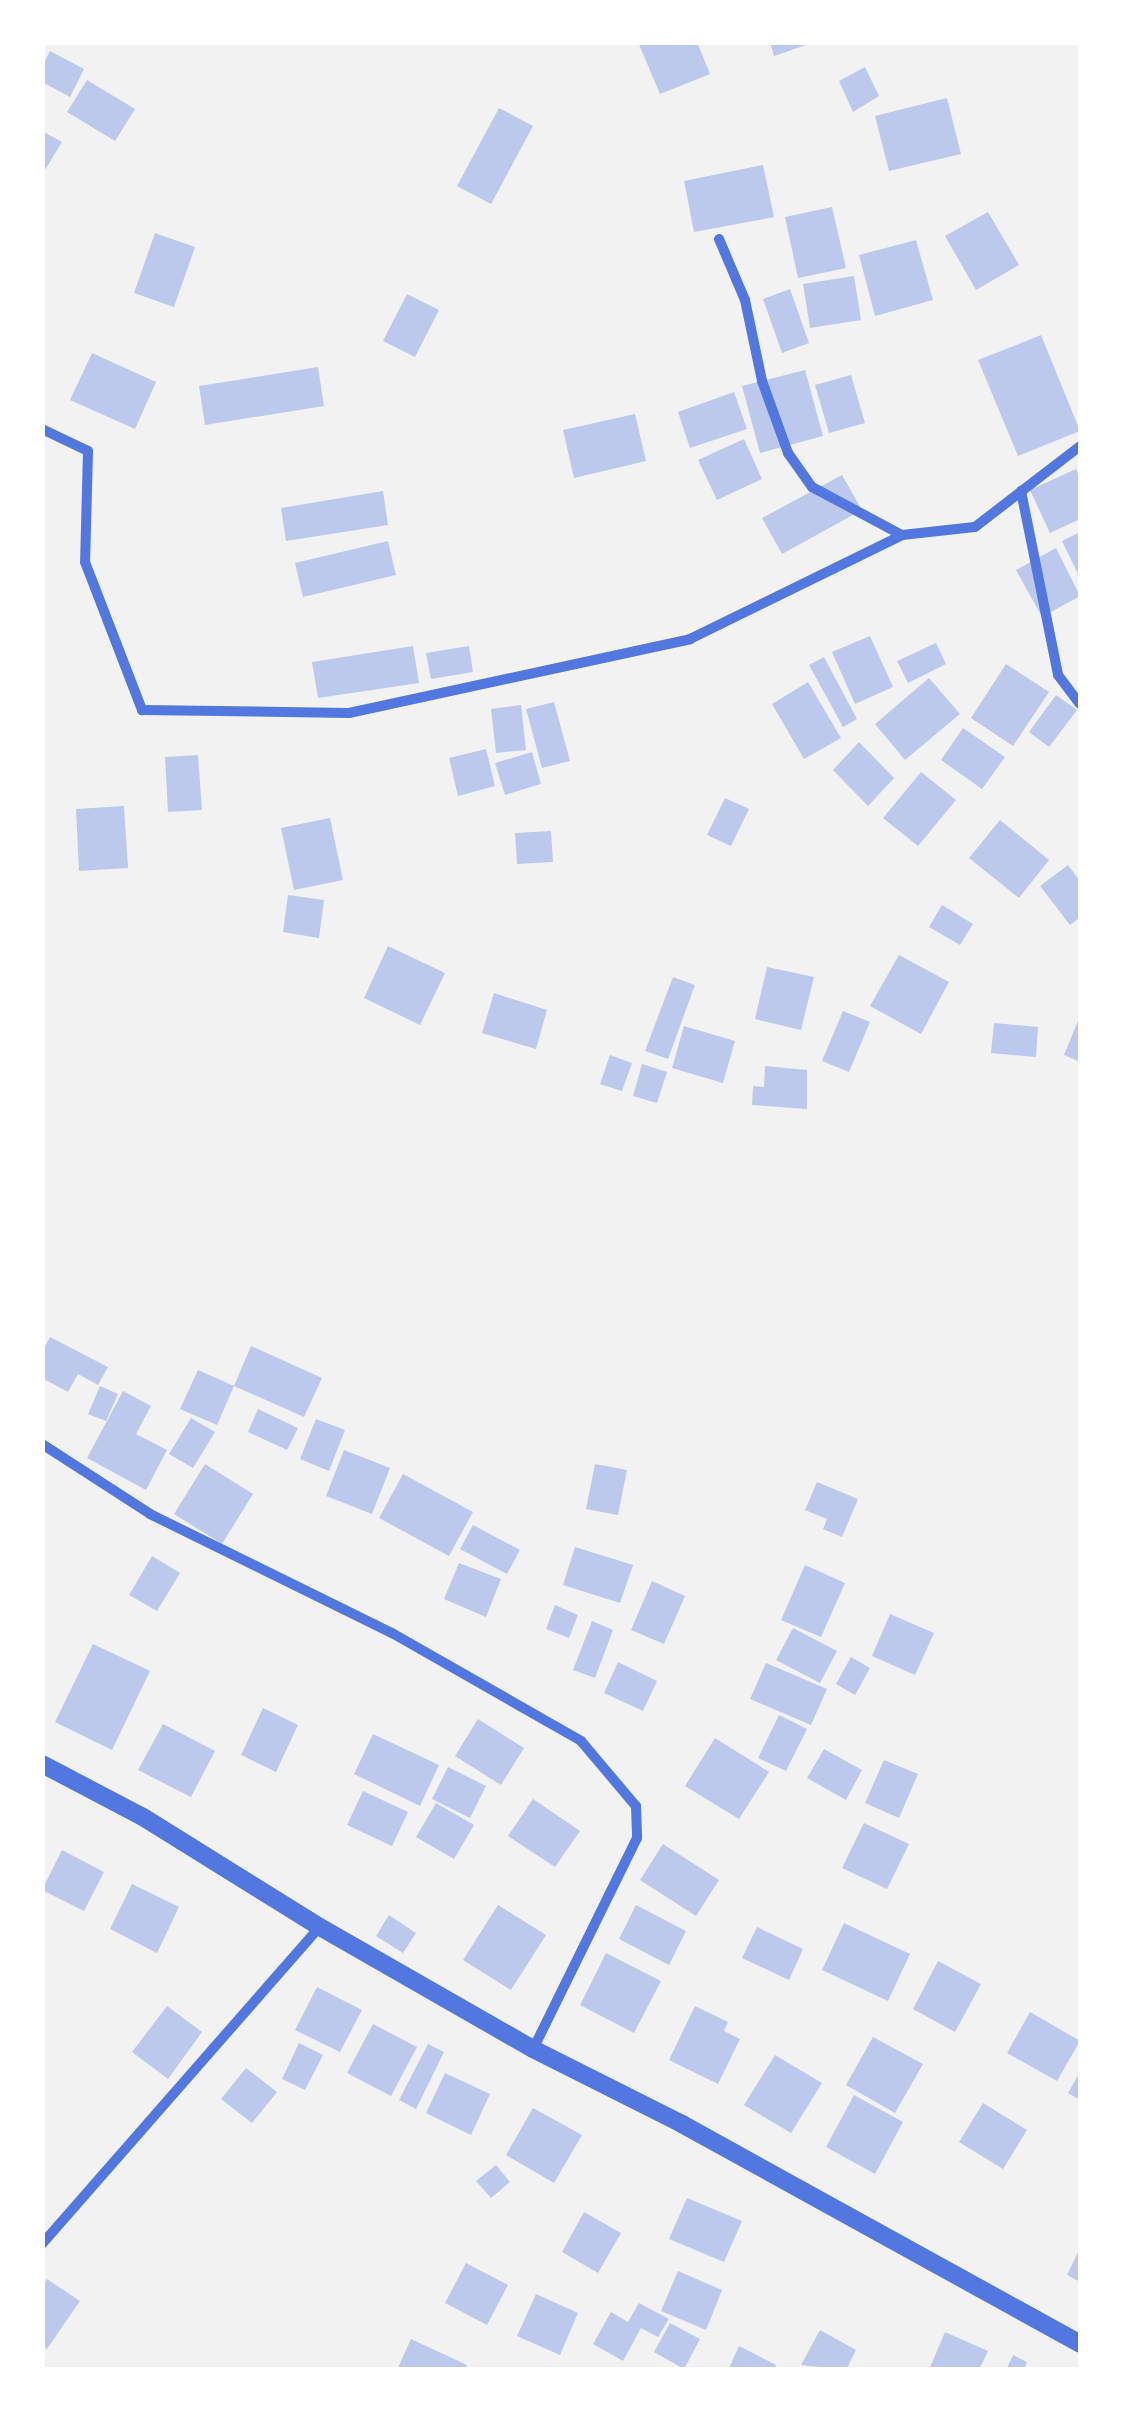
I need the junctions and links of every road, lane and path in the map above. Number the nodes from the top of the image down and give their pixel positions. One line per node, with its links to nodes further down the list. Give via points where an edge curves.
1 (719, 239): 5 (street, via 745,300 762,381 788,453 812,487)
2 (42, 430): 5 (street, via 88,451 85,562 142,710 349,712 652,648 751,612)
3 (1080, 446): 4 (street)
4 (1021, 491): 5 (street, via 975,526); 6 (street, via 1058,676)
5 (902, 534)
6 (1080, 704)
7 (42, 1444): 10 (street, via 150,1514 392,1633 580,1742 636,1806 637,1838)
8 (42, 1764): 9 (street, via 143,1817)
9 (320, 1928): 10 (street); 11 (street)
10 (534, 2048): 12 (street)
11 (42, 2244)
12 (1080, 2344)

